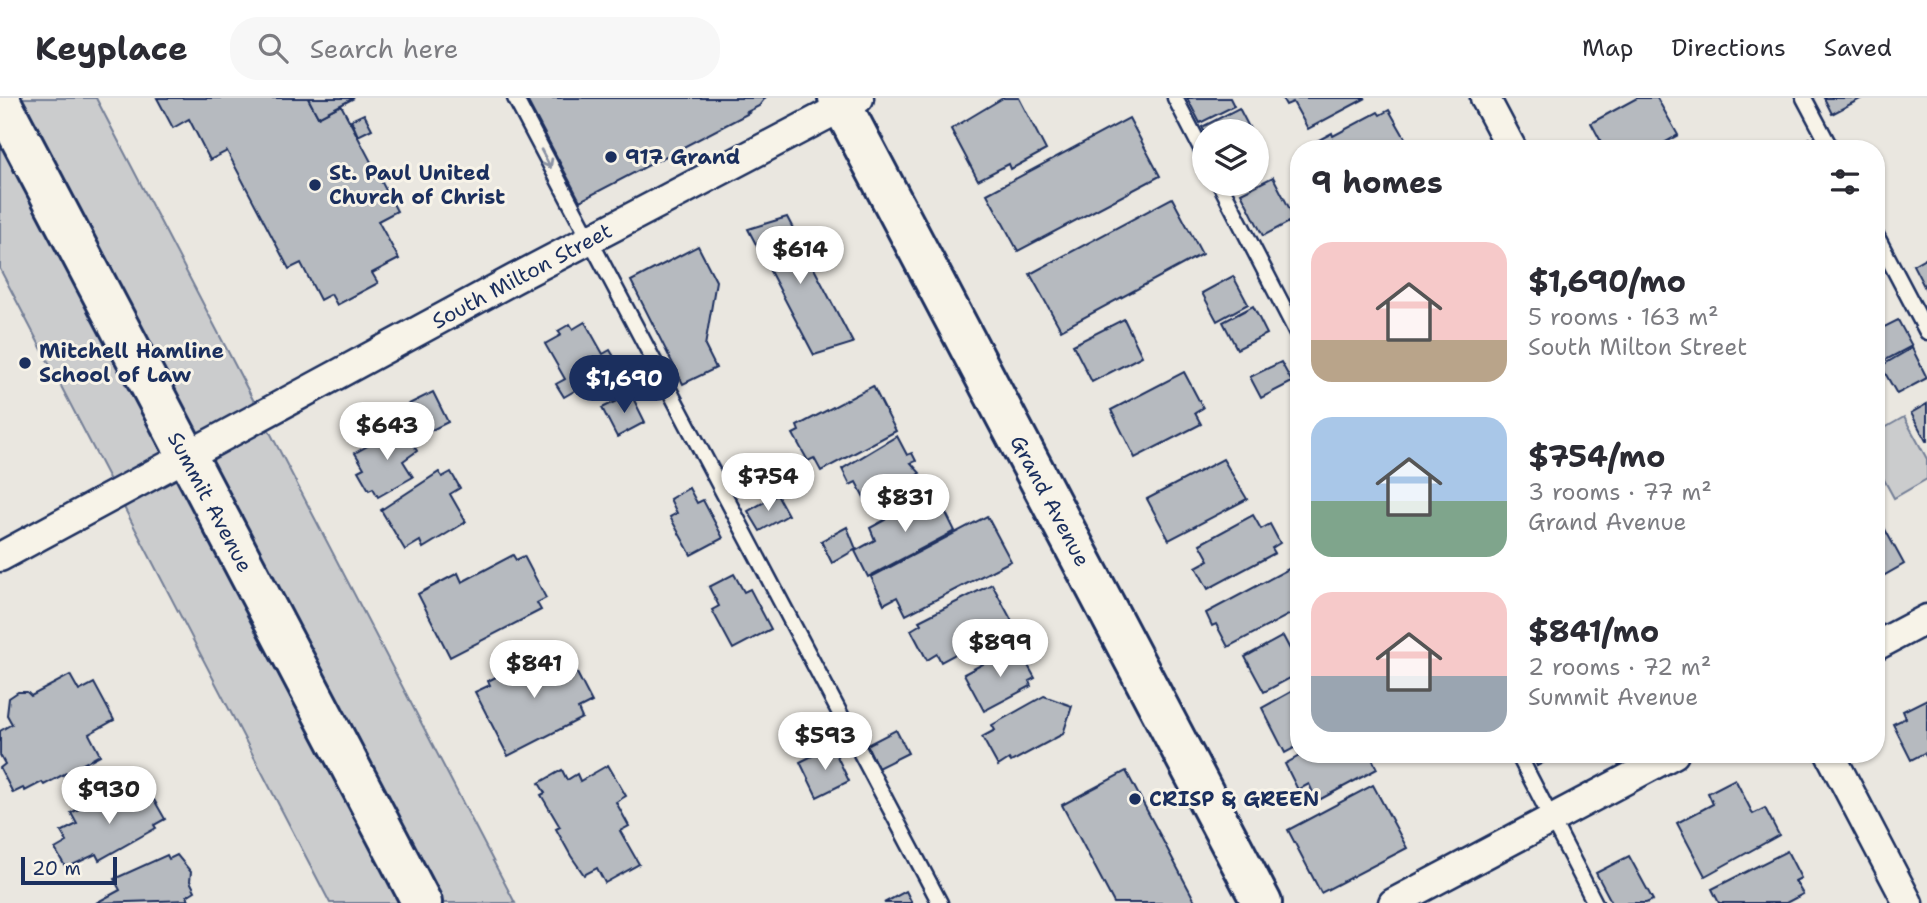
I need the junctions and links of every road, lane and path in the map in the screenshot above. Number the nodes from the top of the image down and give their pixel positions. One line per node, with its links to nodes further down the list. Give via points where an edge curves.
1 (515, 98): 11 (lane, one-way to 11)
2 (1175, 98): 7 (lane)
3 (1485, 98): 8 (street)
4 (1804, 98): 9 (lane)
5 (0, 100): 15 (street, Summit Avenue)
6 (847, 101): 11 (street, South Milton Street); 25 (street, Grand Avenue)
7 (1192, 131)
8 (1507, 140)
9 (1826, 140)
10 (1226, 196): 13 (lane)
11 (588, 240): 15 (street, South Milton Street); 24 (lane)
12 (1885, 252): 14 (lane)
13 (1290, 320)
14 (1927, 332)
15 (186, 457): 16 (street, South Milton Street); 23 (street, Summit Avenue)
16 (0, 556)
17 (1927, 619): 18 (street)
18 (1885, 641)
19 (1523, 763): 22 (lane)
20 (1657, 763): 22 (street)
21 (1835, 763): 28 (street)
22 (1552, 819): 26 (street); 27 (lane)
23 (422, 903)
24 (940, 903)
25 (1262, 903)
26 (1393, 903)
27 (1595, 903)
28 (1908, 903)

